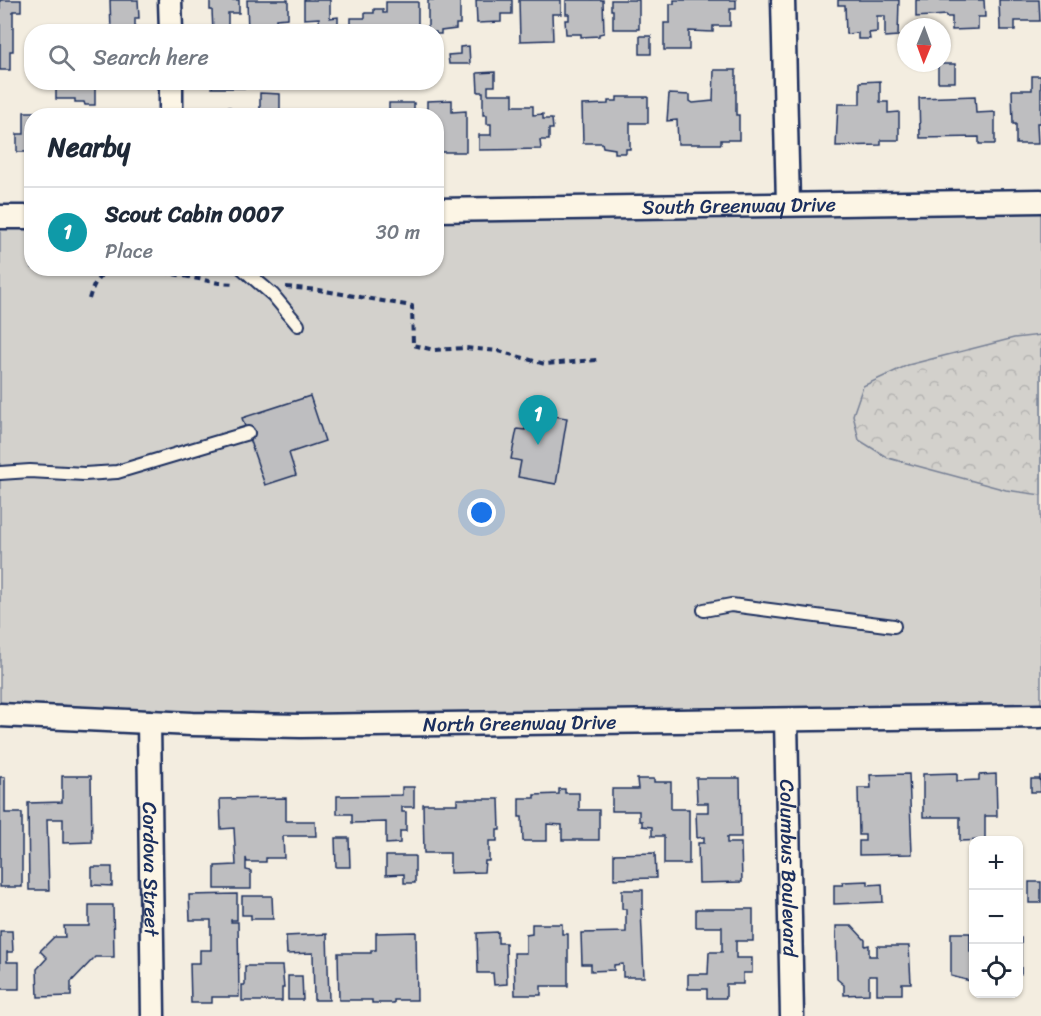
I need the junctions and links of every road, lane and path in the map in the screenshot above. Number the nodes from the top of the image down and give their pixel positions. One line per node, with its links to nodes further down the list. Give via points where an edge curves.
1 (170, 0): 3 (street)
2 (783, 0): 7 (street)
3 (171, 24)
4 (171, 90): 5 (street)
5 (171, 108)
6 (1041, 201): 7 (street, South Greenway Drive)
7 (788, 204): 8 (street, South Greenway Drive)
8 (444, 210)
9 (0, 217): 10 (street)
10 (24, 217)
11 (100, 276): 15 (path)
12 (184, 276): 14 (path)
13 (251, 276): 14 (lane)
14 (263, 286): 16 (lane); 17 (path, via 320,290 412,306 413,345 425,349 488,349 545,364)
15 (89, 299)
16 (298, 325)
17 (597, 360)
18 (248, 433): 19 (lane, via 117,472)
19 (0, 473)
20 (704, 610): 21 (lane, via 731,605)
21 (894, 627)
22 (0, 715): 25 (street, North Greenway Drive)
23 (1041, 716): 24 (street, North Greenway Drive)
24 (786, 720): 25 (street, North Greenway Drive, via 324,726); 27 (street, Columbus Boulevard)
25 (149, 722): 26 (street, Cordova Street)
26 (153, 1016)
27 (792, 1016)

